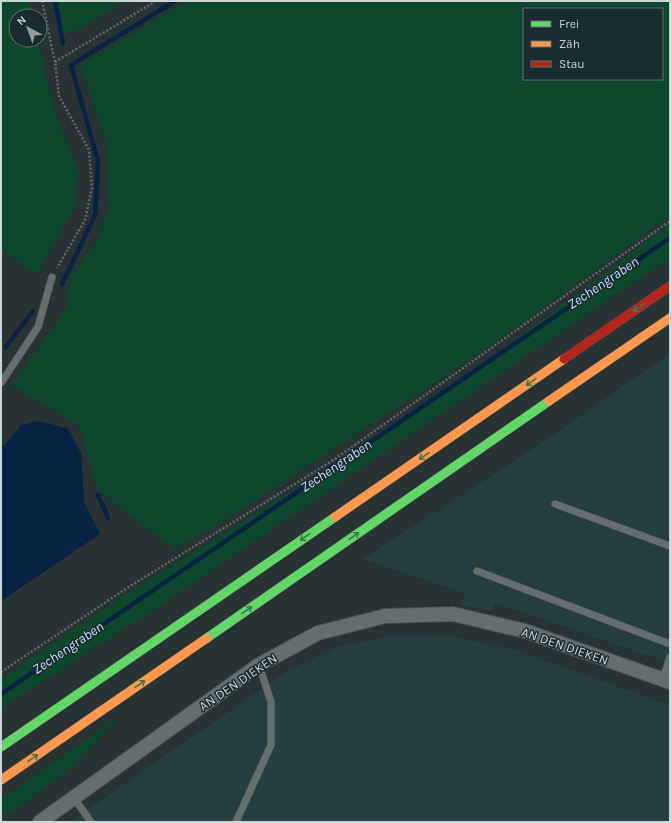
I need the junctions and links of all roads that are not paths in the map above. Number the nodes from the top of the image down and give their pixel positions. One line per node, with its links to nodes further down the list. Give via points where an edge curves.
1 (52, 277): 4 (lane, via 38,327)
2 (670, 286): 12 (highway, one-way to 12)
3 (670, 318): 13 (highway, one-way to 3)
4 (1, 383)
5 (555, 504): 6 (lane)
6 (670, 546)
7 (477, 571): 8 (lane)
8 (670, 644)
9 (670, 657): 11 (lane)
10 (259, 665): 11 (street, AN DEN DIEKEN, via 318,633 385,616 454,614 525,631); 14 (street, AN DEN DIEKEN); 17 (lane, via 271,702 270,745)
11 (666, 680)
12 (1, 746)
13 (1, 780)
14 (74, 798): 15 (street, AN DEN DIEKEN); 16 (lane)
15 (40, 822)
16 (91, 822)
17 (236, 822)

